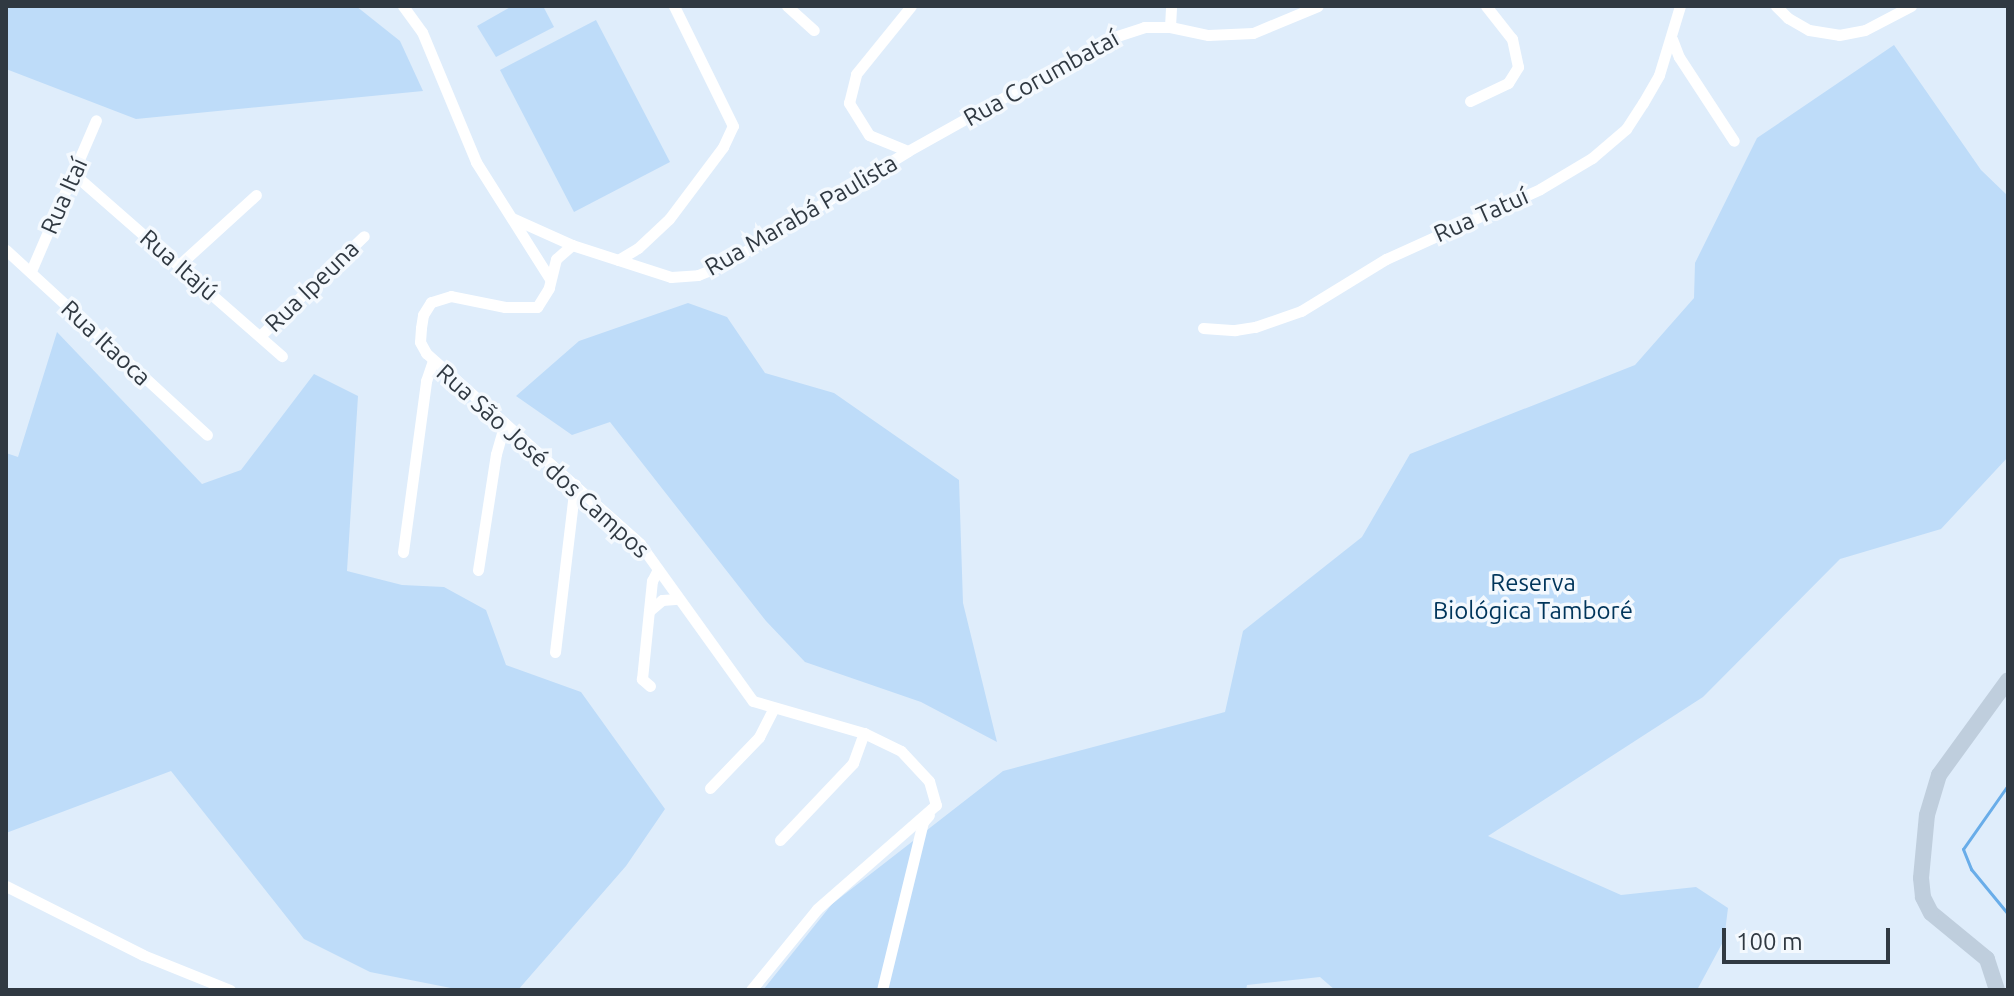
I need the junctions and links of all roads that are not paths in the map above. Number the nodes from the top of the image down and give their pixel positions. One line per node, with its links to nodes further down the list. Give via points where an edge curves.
1 (403, 6): 20 (street, via 422,32 476,162)
2 (674, 6): 24 (street, via 733,126 669,219)
3 (787, 6): 12 (street)
4 (911, 6): 17 (street, via 856,74 849,103 869,135)
5 (1171, 6): 11 (street)
6 (1318, 6): 11 (street, Rua Corumbataí, via 1234,36)
7 (1680, 6): 13 (street, Rua Tatuí)
8 (1776, 6): 9 (street, via 1809,30 1839,35 1865,30)
9 (1911, 6)
10 (1491, 8): 14 (street, via 1512,39 1518,67 1508,83)
11 (1170, 27): 17 (street, Rua Corumbataí, via 1144,27 1108,39)
12 (814, 30)
13 (1672, 39): 16 (street); 28 (street, Rua Tatuí, via 1659,75 1626,129 1572,172 1375,264 1292,314 1235,330)
14 (1470, 101)
15 (96, 120): 18 (street, Rua Itaí)
16 (1734, 141)
17 (908, 151): 24 (street, Rua Marabá Paulista, via 723,265 698,275 671,277)
18 (75, 175): 25 (street, Rua Itajú); 26 (street, Rua Itaí)
19 (256, 195): 25 (street)
20 (512, 218): 22 (street, Rua Marabá Paulista); 27 (street)
21 (364, 236): 29 (street, Rua Ipeuna)
22 (572, 245): 24 (street, Rua Marabá Paulista); 27 (street, Rua São José dos Campos, via 556,259)
23 (6, 250): 26 (street, Rua Itaoca)
24 (618, 260)
25 (179, 265): 29 (street, Rua Itajú)
26 (31, 271): 33 (street, Rua Itaoca)
27 (551, 281): 31 (street, Rua São José dos Campos, via 544,300 530,309 451,296 431,302 423,315 420,342)
28 (1203, 328)
29 (260, 336): 30 (street, Rua Itajú)
30 (282, 356)
31 (433, 361): 32 (street, Rua São José dos Campos); 35 (street)
32 (505, 423): 34 (street, Rua São José dos Campos); 37 (street)
33 (207, 435)
34 (575, 484): 36 (street, Rua São José dos Campos, via 640,544); 40 (street)
35 (403, 552)
36 (658, 569): 38 (street, Rua São José dos Campos); 39 (street)
37 (478, 570)
38 (678, 599): 39 (street, via 662,600); 43 (street, Rua São José dos Campos, via 753,701)
39 (649, 611): 42 (street, via 642,679)
40 (555, 652)
41 (2008, 680): 52 (street, via 1939,775 1927,815 1921,878 1931,913 1987,959)
42 (650, 686)
43 (773, 710): 44 (street, Rua São José dos Campos); 45 (street, via 759,737)
44 (864, 733): 46 (street, Rua São José dos Campos, via 913,761 929,781); 47 (street, via 853,763)
45 (710, 788)
46 (936, 805): 50 (street, via 817,909); 51 (street, via 923,822)
47 (780, 840)
48 (6, 886): 49 (street, via 143,955)
49 (230, 990)
50 (751, 990)
51 (882, 990)
52 (1997, 990)

